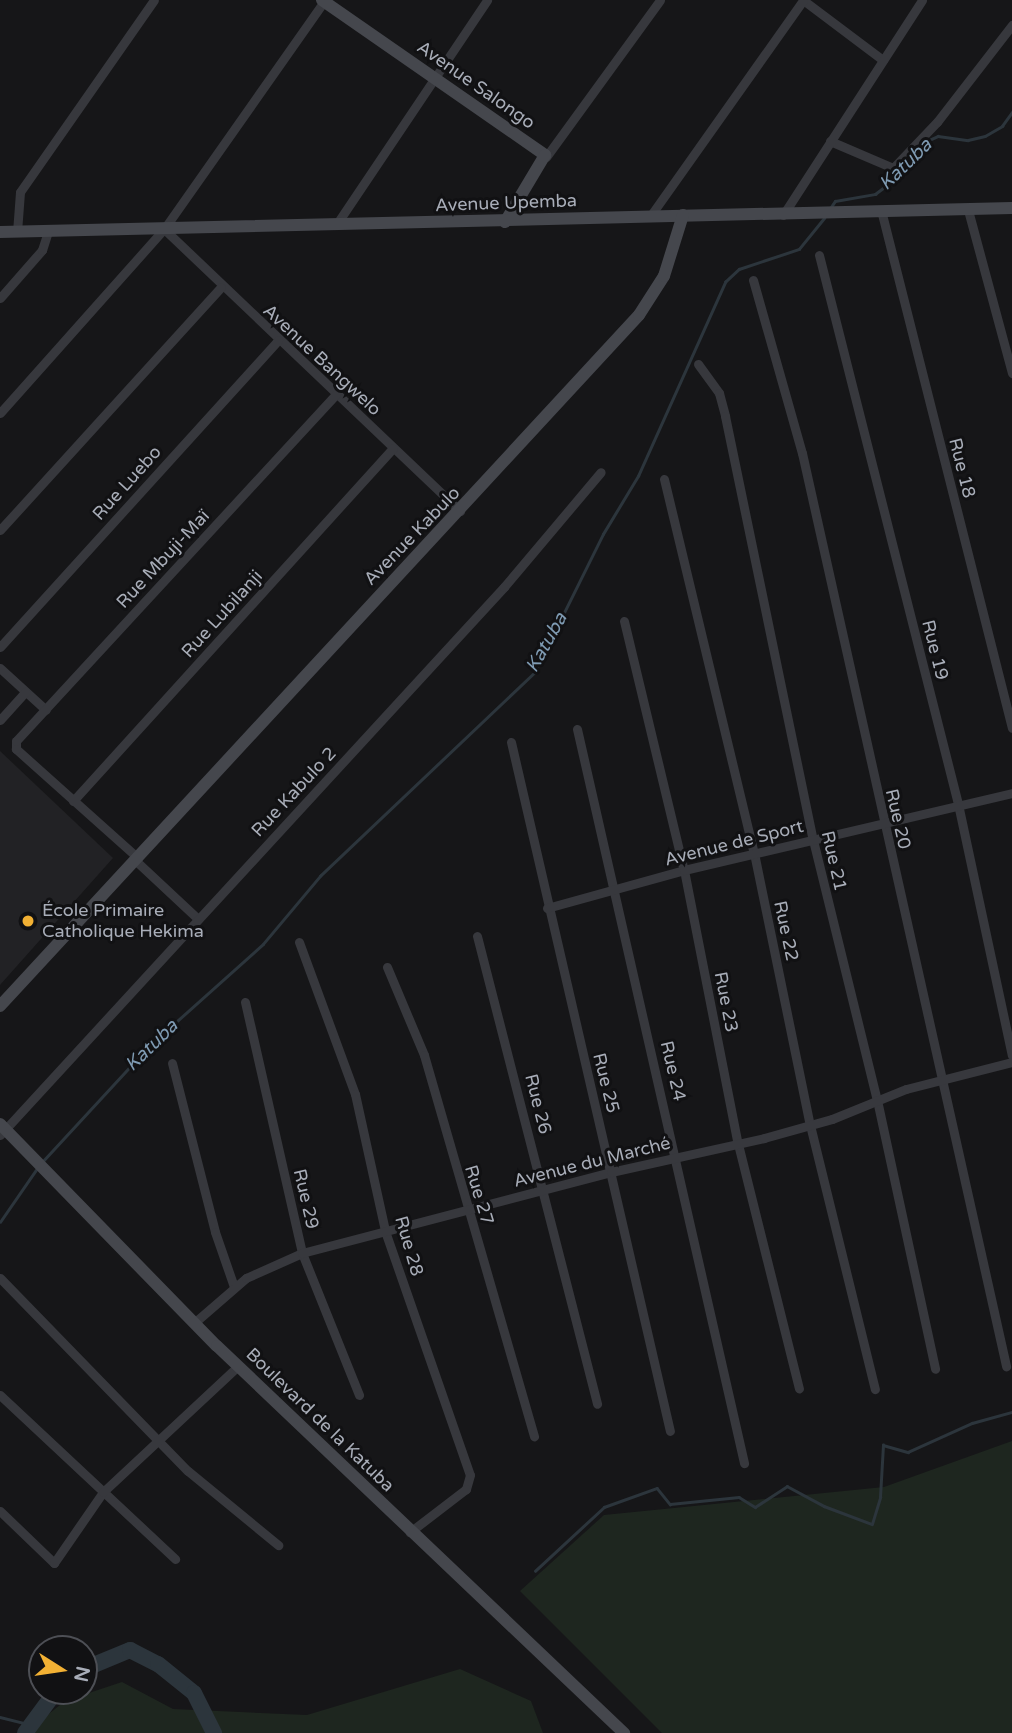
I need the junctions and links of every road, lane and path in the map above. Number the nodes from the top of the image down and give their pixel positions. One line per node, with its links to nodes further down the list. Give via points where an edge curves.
1 (154, 0): 22 (street, via 20,192)
2 (487, 0): 9 (street)
3 (660, 0): 11 (street)
4 (803, 0): 8 (street); 15 (street)
5 (922, 0): 8 (street)
6 (324, 1): 9 (street, Avenue Salongo); 20 (street)
7 (1012, 25): 10 (street, via 937,122 893,167)
8 (883, 60): 10 (street)
9 (434, 78): 11 (street, Avenue Salongo); 19 (street)
10 (830, 141): 17 (street)
11 (546, 157): 18 (street)
12 (1012, 208): 13 (street, Avenue Upemba)
13 (968, 210): 14 (street, Avenue Upemba); 30 (street)
14 (882, 214): 17 (street, Avenue Upemba); 44 (street, Rue 18)
15 (651, 215): 16 (street, Avenue Upemba); 18 (street, Avenue Upemba)
16 (683, 215): 17 (street, Avenue Upemba); 36 (street, Avenue Kabulo, via 654,296)
17 (783, 215)
18 (505, 222): 19 (street, Avenue Upemba)
19 (336, 225): 20 (street, Avenue Upemba)
20 (164, 229): 23 (street, Avenue Upemba); 26 (street, Avenue Bangwelo); 32 (street)
21 (0, 232): 22 (street, Avenue Upemba)
22 (17, 232): 23 (street, Avenue Upemba)
23 (48, 232): 27 (street, via 42,250)
24 (818, 255): 49 (street, Rue 19)
25 (754, 280): 50 (street, Rue 20, via 802,453)
26 (221, 288): 28 (street, Avenue Bangwelo); 37 (street)
27 (0, 298)
28 (278, 340): 31 (street, Avenue Bangwelo); 39 (street, Rue Luebo)
29 (698, 364): 51 (street, Rue 21, via 719,393 725,415)
30 (1012, 373)
31 (336, 394): 33 (street, Avenue Bangwelo); 42 (street, Rue Mbuji-Maï)
32 (0, 413)
33 (394, 447): 36 (street, Avenue Bangwelo); 48 (street, Rue Lubilanji)
34 (601, 472): 57 (street, Rue Kabulo 2, via 494,597)
35 (664, 479): 52 (street, Rue 22)
36 (460, 511): 53 (street, Avenue Kabulo, via 297,681)
37 (0, 530)
38 (624, 621): 54 (street, Rue 23)
39 (0, 647)
40 (0, 667): 41 (street)
41 (25, 692): 42 (street); 43 (street)
42 (46, 710): 48 (street, Rue Mbuji-Maï, via 15,746)
43 (0, 720)
44 (1012, 728)
45 (577, 729): 55 (street, Rue 24)
46 (511, 742): 56 (street, Rue 25)
47 (1012, 793): 49 (street, Avenue de Sport)
48 (73, 801): 53 (street)
49 (958, 804): 50 (street, Avenue de Sport); 63 (street, Rue 19)
50 (883, 822): 51 (street, Avenue de Sport); 66 (street, Rue 20)
51 (813, 840): 52 (street, Avenue de Sport); 67 (street, Rue 21)
52 (754, 853): 54 (street, Avenue de Sport); 68 (street, Rue 22)
53 (137, 860): 57 (street); 62 (street, Avenue Kabulo)
54 (684, 870): 55 (street, Avenue de Sport); 70 (street, Rue 23)
55 (615, 890): 56 (street, Avenue de Sport); 71 (street, Rue 24)
56 (547, 908): 72 (street, Rue 25)
57 (198, 919): 69 (street, Rue Kabulo 2)
58 (477, 936): 73 (street, Rue 26)
59 (299, 942): 75 (street, Rue 28, via 355,1094)
60 (387, 967): 74 (street, Rue 27, via 424,1055)
61 (245, 1002): 76 (street, Rue 29)
62 (0, 1006)
63 (1012, 1055)
64 (1012, 1062): 66 (street, Avenue du Marché)
65 (172, 1063): 78 (street)
66 (943, 1079): 67 (street, Avenue du Marché); 81 (street, Rue 20)
67 (877, 1100): 68 (street, Avenue du Marché); 82 (street, Rue 21)
68 (810, 1125): 70 (street, Avenue du Marché); 84 (street, Rue 22)
69 (2, 1130): 79 (street, Boulevard de la Katuba, via 45,1167)
70 (738, 1144): 71 (street, Avenue du Marché); 83 (street, Rue 23)
71 (676, 1156): 72 (street, Avenue du Marché); 91 (street, Rue 24)
72 (611, 1172): 73 (street, Avenue du Marché); 88 (street, Rue 25)
73 (543, 1190): 74 (street, Avenue du Marché); 87 (street, Rue 26)
74 (466, 1211): 75 (street, Avenue du Marché); 89 (street, Rue 27, via 498,1298)
75 (385, 1231): 76 (street, Avenue du Marché); 94 (street, Rue 28, via 470,1475 466,1489)
76 (302, 1253): 78 (street, Avenue du Marché); 86 (street, Rue 29)
77 (0, 1278): 90 (street)
78 (234, 1287): 79 (street, Avenue du Marché)
79 (194, 1323): 80 (street, Boulevard de la Katuba)
80 (238, 1366): 90 (street); 94 (street, Boulevard de la Katuba)
81 (1006, 1366)
82 (935, 1368)
83 (799, 1388)
84 (875, 1390)
85 (0, 1395): 92 (street)
86 (359, 1395)
87 (597, 1404)
88 (670, 1431)
89 (534, 1436)
90 (157, 1440): 92 (street); 95 (street)
91 (744, 1463)
92 (103, 1492): 93 (street, via 54,1563); 96 (street)
93 (0, 1511)
94 (410, 1532): 97 (street, Boulevard de la Katuba)
95 (278, 1545)
96 (176, 1559)
97 (624, 1733)

